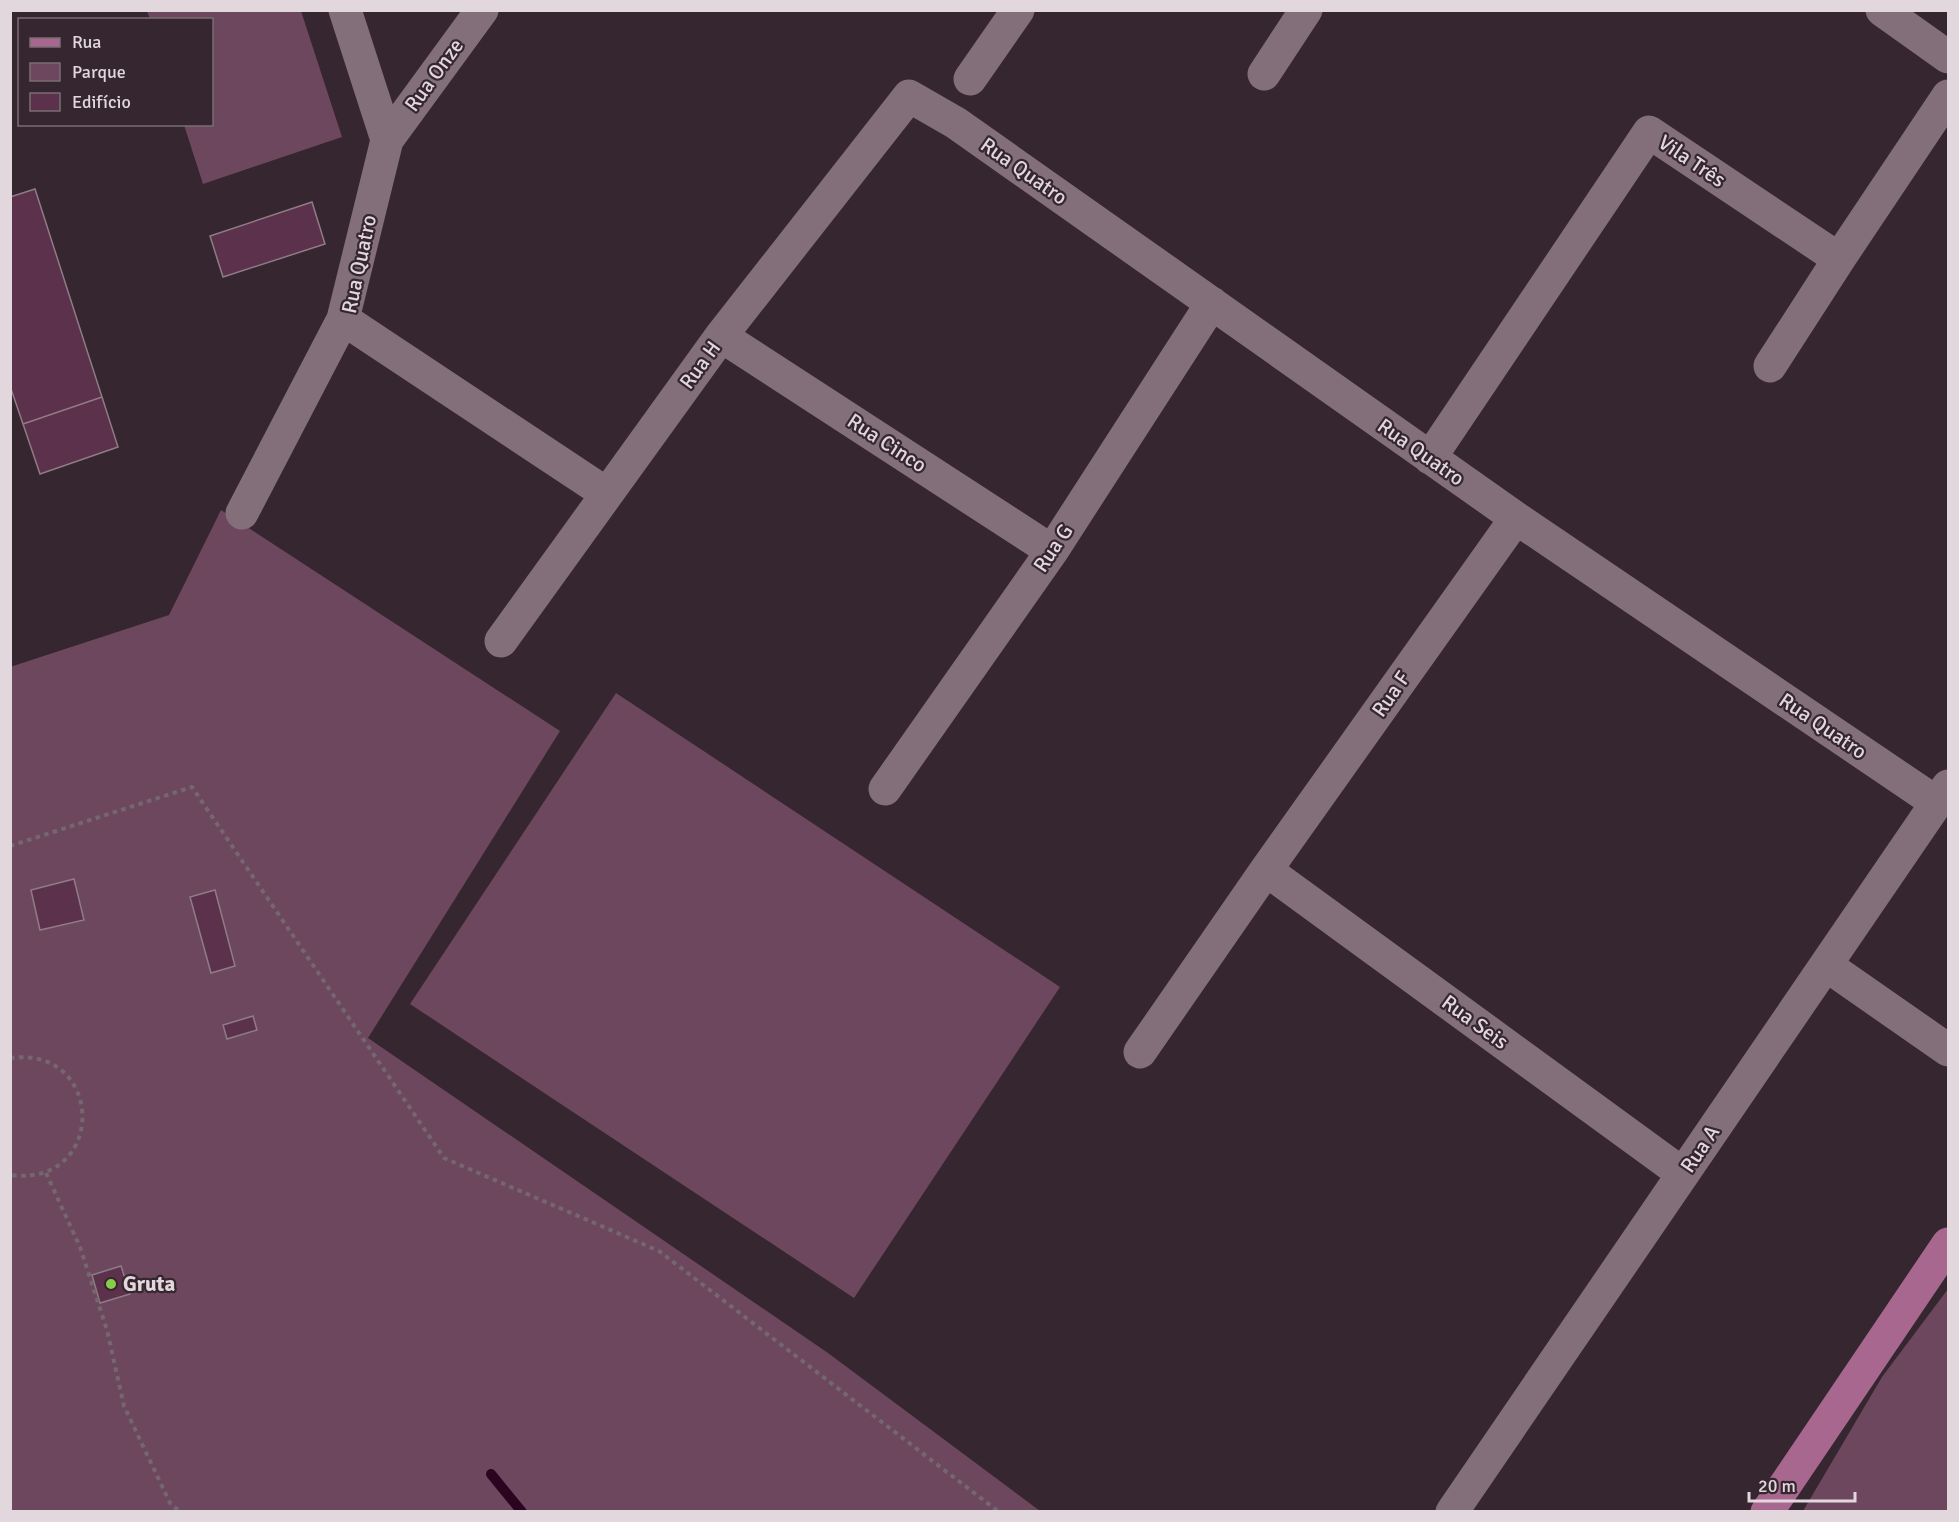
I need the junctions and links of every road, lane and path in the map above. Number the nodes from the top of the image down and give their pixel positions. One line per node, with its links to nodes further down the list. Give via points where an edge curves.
1 (345, 10): 11 (street)
2 (482, 10): 11 (street, Rua Onze)
3 (1018, 10): 8 (street)
4 (1306, 10): 7 (street)
5 (1882, 10): 6 (street)
6 (1948, 57)
7 (1264, 74)
8 (969, 79)
9 (909, 96): 13 (street, Rua Quatro, via 956,123); 15 (street, Rua H)
10 (1948, 96): 12 (street)
11 (387, 140): 14 (street, Rua Quatro)
12 (1839, 259): 16 (street); 17 (street, Vila Três, via 1649,132)
13 (1212, 303): 17 (street, Rua Quatro); 21 (street, Rua G)
14 (343, 319): 18 (street, Rua Quatro); 19 (street)
15 (722, 336): 18 (street, Rua H); 21 (street, Rua Cinco)
16 (1770, 366)
17 (1430, 458): 20 (street, Rua Quatro)
18 (607, 494): 22 (street, Rua H)
19 (242, 513)
20 (1516, 518): 24 (street, Rua Quatro); 26 (street, Rua F)
21 (1052, 551): 23 (street, Rua G)
22 (501, 641)
23 (885, 789)
24 (1943, 795): 27 (street, Rua A)
25 (10, 846): 36 (path, via 192,787 444,1158 659,1251)
26 (1266, 870): 29 (street, Rua F); 32 (street, Rua Seis)
27 (1826, 965): 28 (street); 32 (street, Rua A)
28 (1948, 1050)
29 (1140, 1052)
30 (11, 1057): 31 (path, via 32,1057 51,1063 78,1090 84,1110 76,1148)
31 (46, 1173): 33 (path, via 26,1178); 35 (path, via 80,1247 107,1330 124,1406 170,1503)
32 (1683, 1174): 37 (street, Rua A)
33 (10, 1175)
34 (1948, 1244): 38 (main road)
35 (180, 1512)
36 (999, 1512)
37 (1452, 1512)
38 (1767, 1512)

